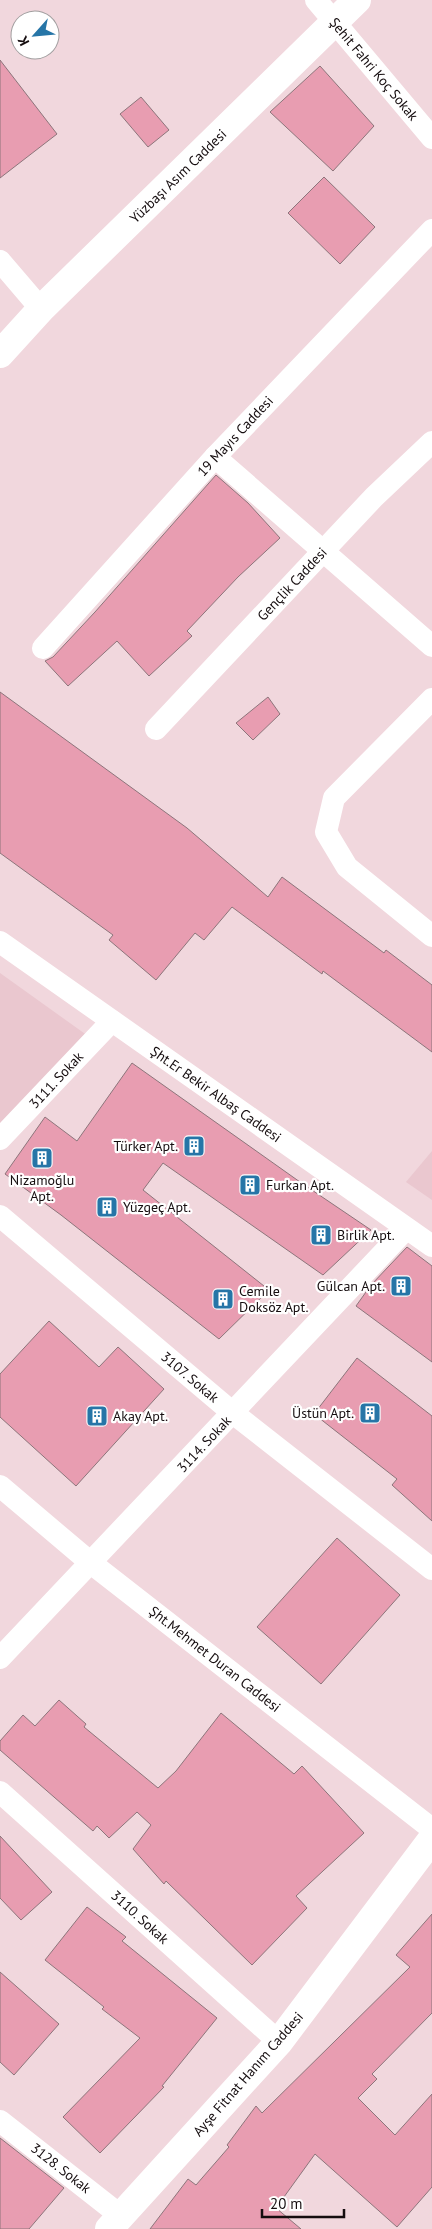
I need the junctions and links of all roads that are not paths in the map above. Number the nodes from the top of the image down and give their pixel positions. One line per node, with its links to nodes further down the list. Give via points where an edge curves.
1 (316, 0): 3 (street, Şehit Fahri Koç Sokak)
2 (357, 0): 3 (main road, Yüzbaşı Asım Caddesi)
3 (334, 21): 4 (street, Şehit Fahri Koç Sokak); 7 (main road, Yüzbaşı Asım Caddesi)
4 (432, 138)
5 (432, 230): 10 (street, 19 Mayıs Caddesi)
6 (0, 261): 7 (street)
7 (41, 309): 8 (main road, Yüzbaşı Asım Caddesi)
8 (0, 354)
9 (432, 442): 11 (street, Gençlik Caddesi)
10 (215, 457): 11 (street); 13 (street, 19 Mayıs Caddesi)
11 (324, 551): 12 (street); 15 (street, Gençlik Caddesi)
12 (432, 646)
13 (43, 648)
14 (432, 699): 16 (street, via 334,798 326,832 346,867)
15 (156, 729)
16 (432, 936)
17 (0, 942): 18 (street, Şht.Er Bekir Albaş Caddesi)
18 (112, 1021): 19 (street, 3111. Sokak); 21 (street, Şht.Er Bekir Albaş Caddesi)
19 (0, 1139)
20 (0, 1216): 23 (street, 3107. Sokak)
21 (406, 1229): 22 (street, Şht.Er Bekir Albaş Caddesi); 23 (street, 3114. Sokak)
22 (432, 1246)
23 (233, 1413): 25 (street, 3114. Sokak); 26 (street, 3107. Sokak)
24 (0, 1486): 25 (street, Şht.Mehmet Duran Caddesi)
25 (91, 1563): 27 (street, 3114. Sokak); 29 (street, Şht.Mehmet Duran Caddesi)
26 (432, 1569)
27 (0, 1658)
28 (0, 1792): 31 (street, 3110. Sokak)
29 (432, 1829)
30 (432, 1839): 31 (main road, Ayşe Fitnat Hanım Caddesi)
31 (279, 2042): 33 (main road, Ayşe Fitnat Hanım Caddesi)
32 (0, 2121): 33 (street, 3128. Sokak)
33 (115, 2223)

